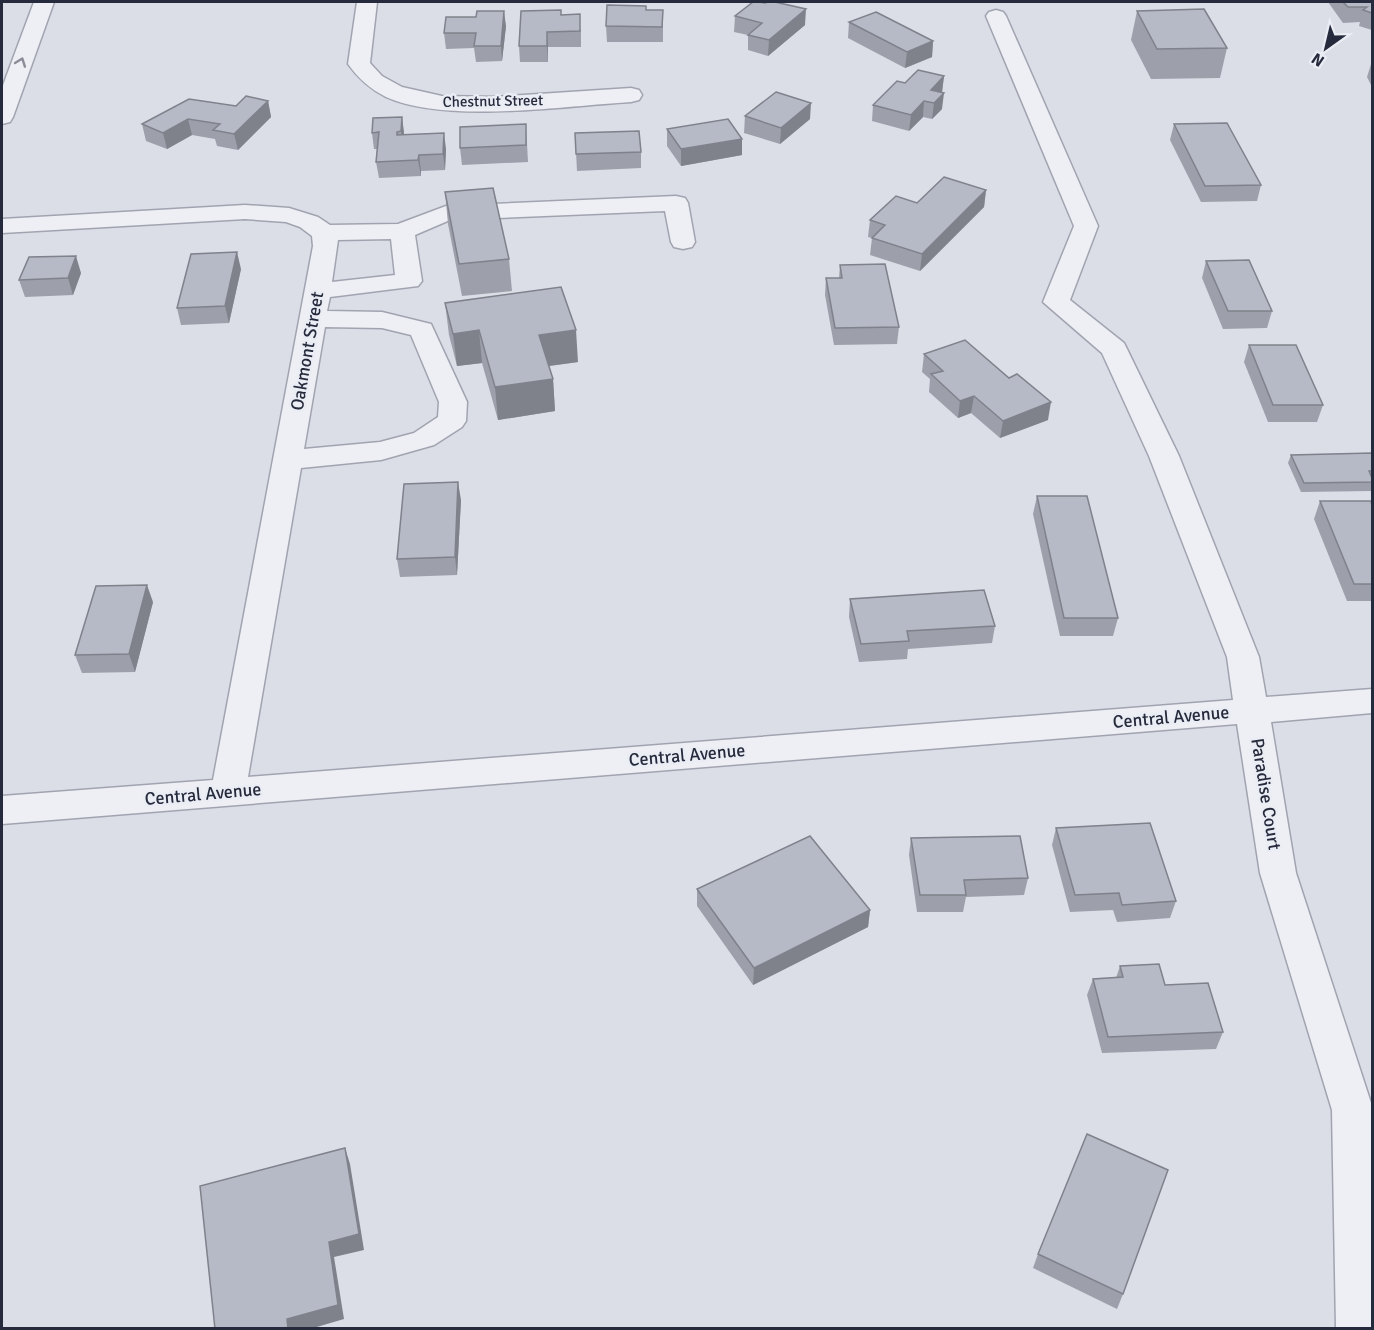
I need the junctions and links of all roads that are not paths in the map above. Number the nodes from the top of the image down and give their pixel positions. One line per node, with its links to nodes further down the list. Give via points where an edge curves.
1 (44, 2): 5 (street, one-way to 1)
2 (367, 2): 4 (street, Chestnut Street, via 359,64 367,76 396,93 446,103 479,104)
3 (996, 16): 14 (street, Paradise Court, via 1086,226 1056,302 1114,349 1118,357 1164,456 1243,657)
4 (631, 95)
5 (2, 117)
6 (2, 226): 8 (street, via 245,212 289,215)
7 (402, 231): 8 (street); 9 (street, via 446,213 676,203); 10 (street, via 409,281)
8 (324, 233): 10 (street, Oakmont Street, via 327,246)
9 (683, 242)
10 (318, 291): 11 (street, Oakmont Street)
11 (313, 319): 12 (street, Oakmont Street); 12 (street, via 370,318 422,330 453,402 452,421 424,439 381,451)
12 (288, 460): 15 (street, Oakmont Street)
13 (1372, 701): 14 (street, Central Avenue)
14 (1253, 711): 15 (street, Central Avenue); 17 (street, Paradise Court, via 1278,873 1353,1110)
15 (228, 792): 16 (street, Central Avenue)
16 (2, 810)
17 (1359, 1329)

